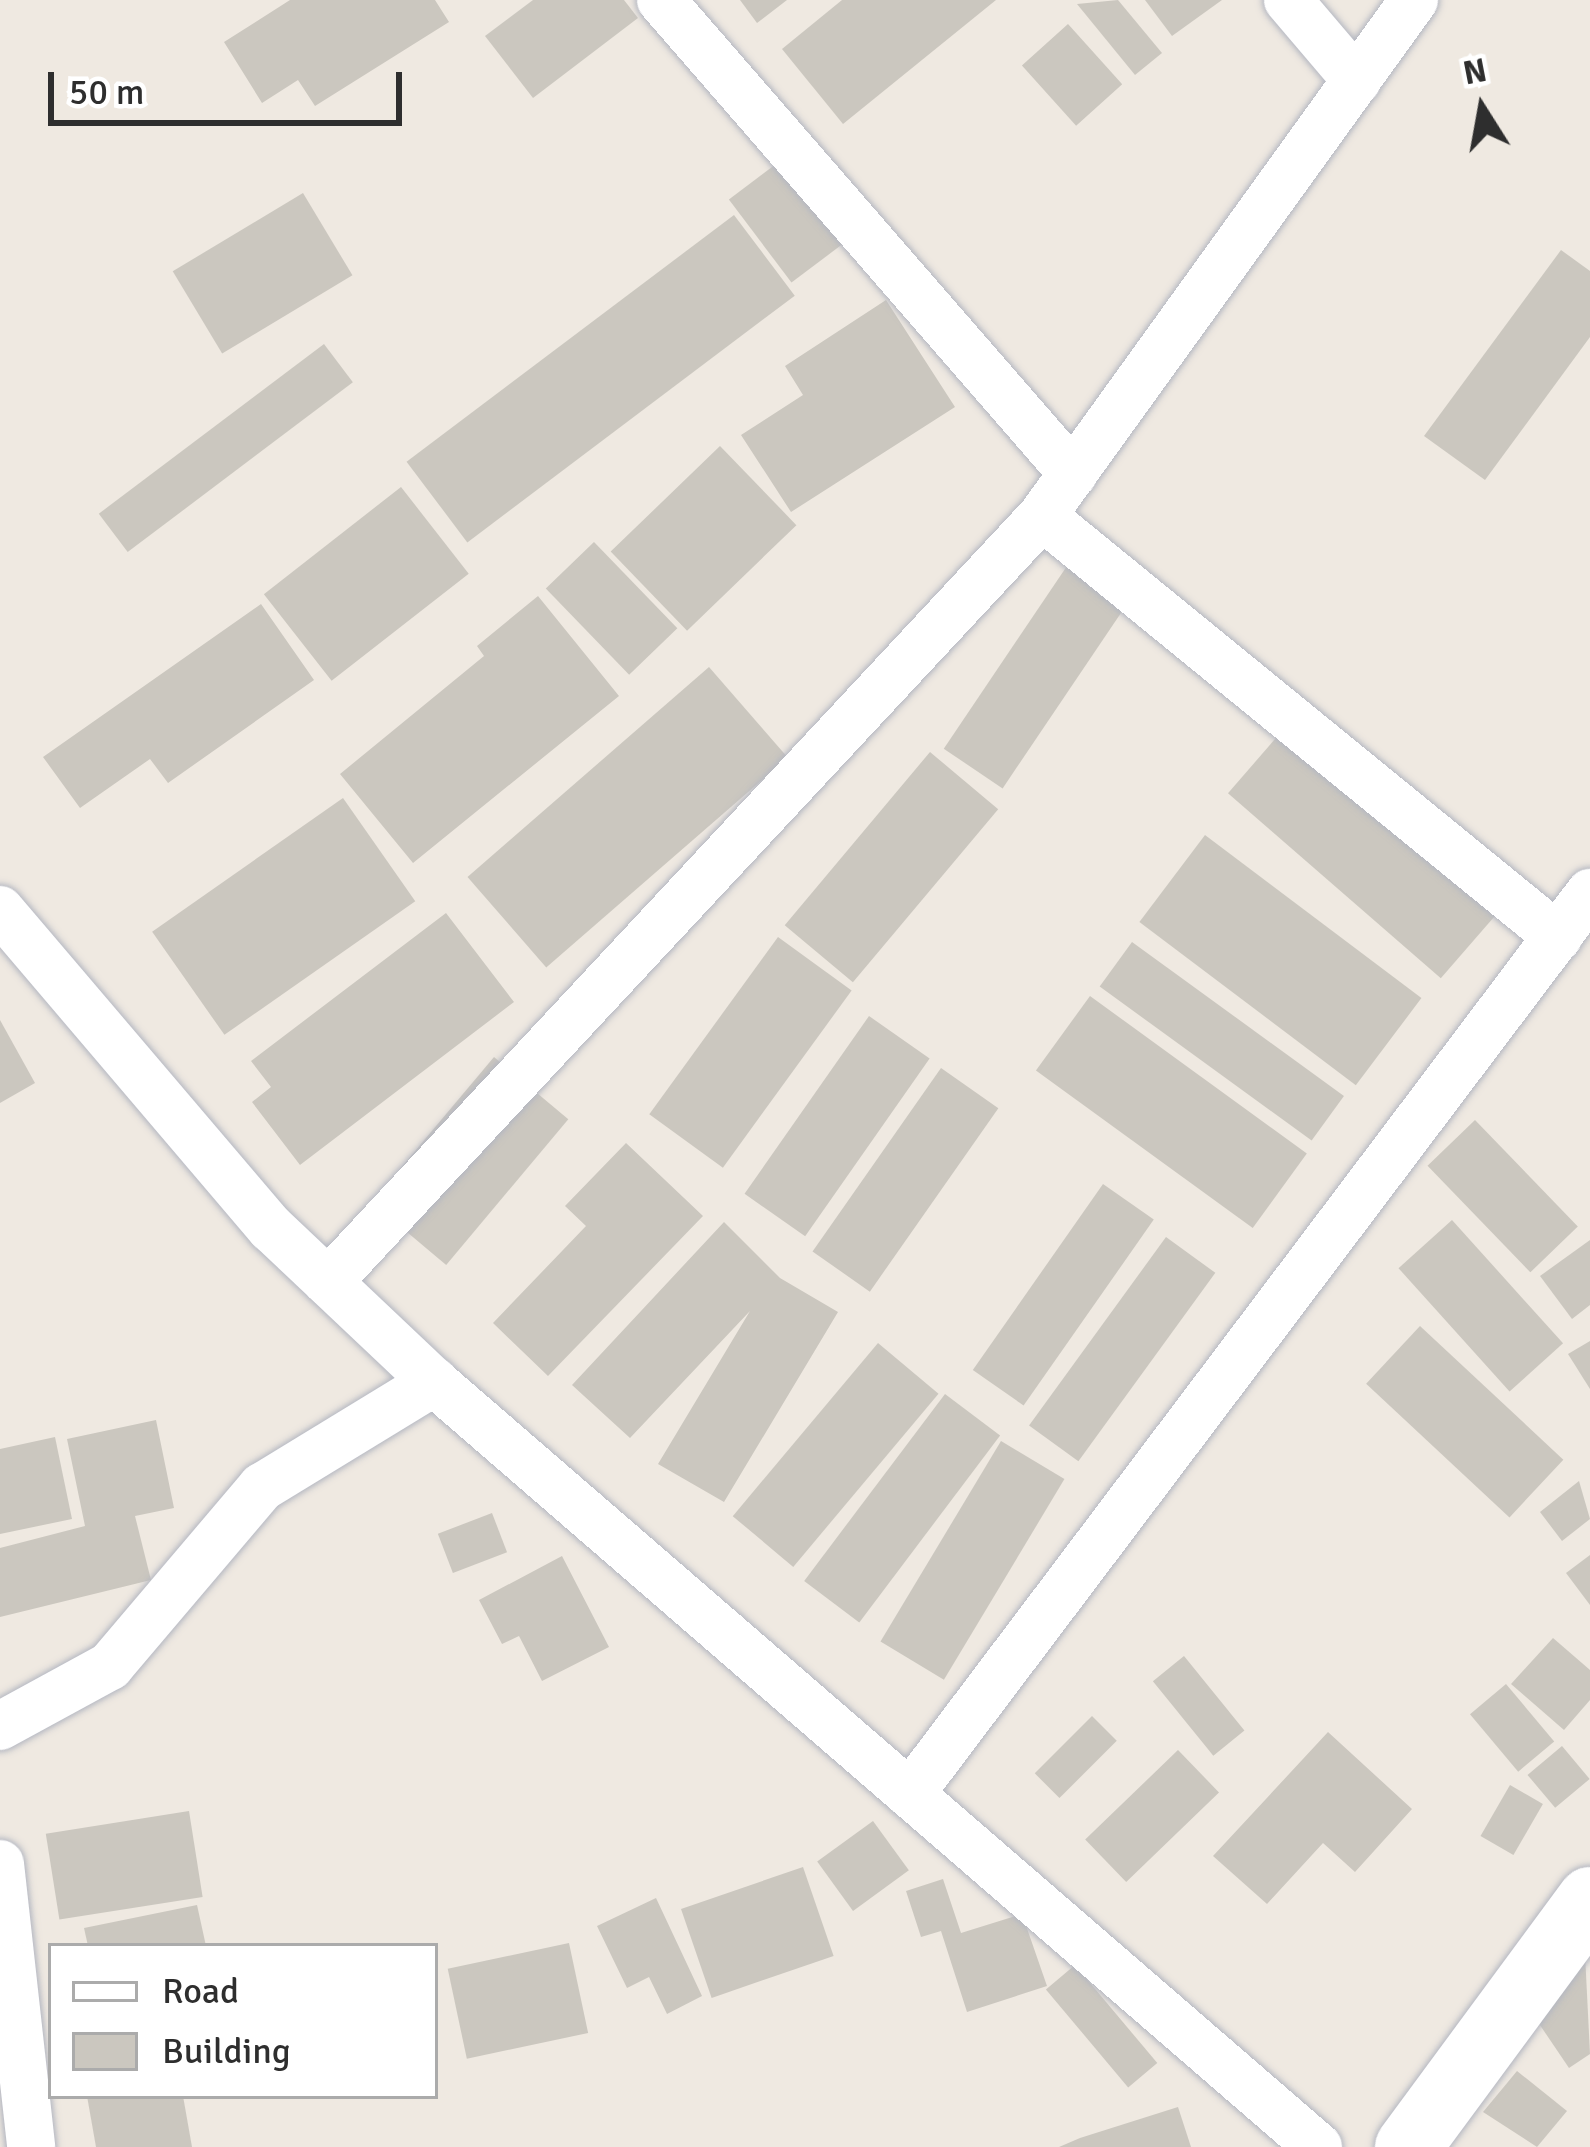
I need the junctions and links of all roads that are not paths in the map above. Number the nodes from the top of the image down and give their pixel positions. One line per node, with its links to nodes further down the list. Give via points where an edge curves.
1 (661, 0): 5 (street)
2 (1288, 0): 4 (street)
3 (1414, 0): 4 (street)
4 (1357, 81): 5 (street)
5 (1073, 474): 6 (street)
6 (1042, 515): 9 (street); 10 (street)
7 (1590, 893): 9 (street)
8 (0, 910): 10 (street)
9 (1558, 938): 13 (street)
10 (328, 1282): 11 (street)
11 (434, 1382): 12 (street, via 262,1487 110,1666); 13 (street)
12 (0, 1726)
13 (910, 1794): 17 (street)
14 (0, 1864): 16 (street)
15 (1590, 1900): 18 (street)
16 (31, 2147)
17 (1318, 2147)
18 (1408, 2147)

